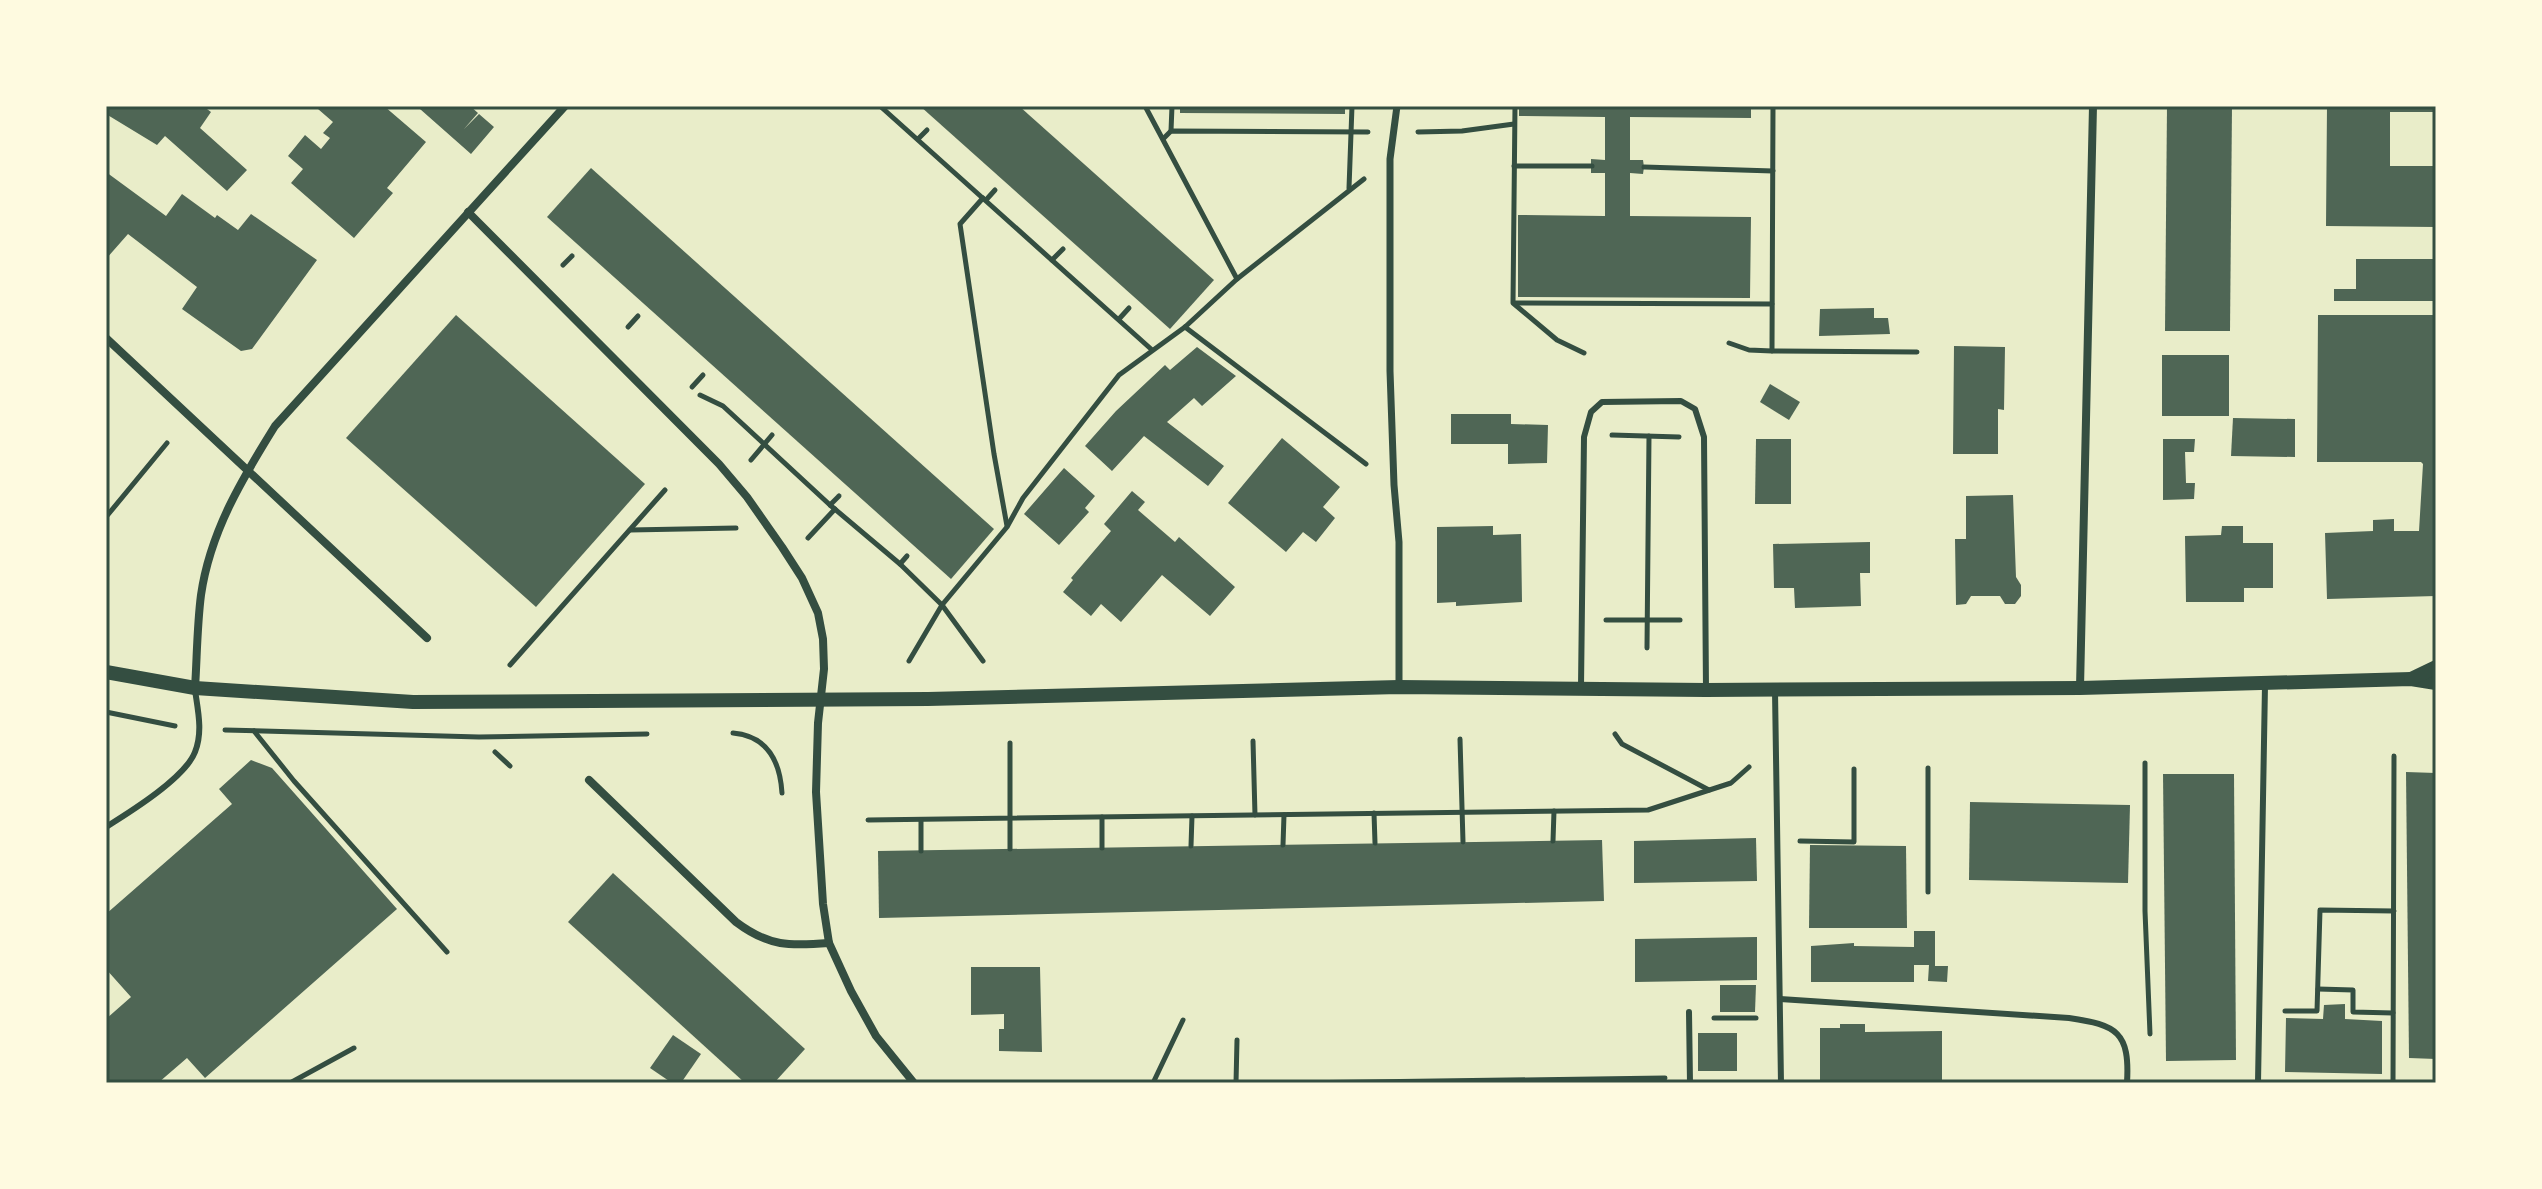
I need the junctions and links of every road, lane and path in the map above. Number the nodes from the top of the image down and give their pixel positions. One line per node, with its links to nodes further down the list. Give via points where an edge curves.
1 (565, 106): 25 (street)
2 (880, 106): 16 (path)
3 (1145, 106): 15 (path)
4 (1172, 106): 12 (path)
5 (1352, 106): 13 (path)
6 (1397, 106): 14 (street)
7 (1515, 106): 10 (path)
8 (1773, 106): 21 (path)
9 (2093, 106): 82 (street)
10 (1514, 124): 14 (path); 18 (path)
11 (927, 130): 16 (path)
12 (1171, 131): 13 (path); 15 (path)
13 (1351, 131): 14 (path); 22 (path)
14 (1393, 132): 17 (street)
15 (1164, 138): 30 (path)
16 (918, 139): 24 (path)
17 (1390, 159): 22 (path); 55 (street)
18 (1514, 166): 19 (path); 31 (path)
19 (1592, 166)
20 (1644, 167): 21 (path)
21 (1773, 171): 32 (path)
22 (1349, 189): 30 (path)
23 (995, 190): 24 (path)
24 (984, 199): 28 (path); 60 (path, via 960,224)
25 (468, 212): 54 (street, via 275,426); 86 (street, via 747,497 802,578 818,613 823,639)
26 (1063, 249): 28 (path)
27 (572, 256): 29 (path)
28 (1052, 260): 35 (path)
29 (563, 265)
30 (1237, 279): 37 (path)
31 (1513, 303): 32 (path); 43 (path, via 1557,340)
32 (1772, 304): 41 (path)
33 (1129, 308): 35 (path)
34 (638, 316): 36 (path)
35 (1119, 319): 40 (path)
36 (628, 327)
37 (1185, 327): 40 (path); 55 (path)
38 (106, 338): 54 (street)
39 (1729, 343): 41 (path)
40 (1151, 349): 60 (path, via 1119,375 1023,498)
41 (1772, 351): 42 (path)
42 (1917, 352)
43 (1584, 353)
44 (703, 375): 45 (path)
45 (692, 387)
46 (700, 395): 51 (path, via 723,406)
47 (772, 435): 51 (path)
48 (1612, 435): 49 (path)
49 (1649, 436): 50 (path); 68 (path)
50 (1687, 437)
51 (764, 442): 53 (path); 58 (path)
52 (167, 443): 59 (path)
53 (751, 460)
54 (248, 470): 70 (street); 81 (street, via 209,557)
55 (1394, 485): 80 (street)
56 (665, 490): 62 (path)
57 (839, 496): 58 (path)
58 (833, 507): 63 (path); 65 (path)
59 (106, 517)
60 (1007, 527): 66 (path)
61 (737, 528): 62 (path)
62 (630, 530): 74 (path)
63 (808, 539)
64 (907, 556): 65 (path)
65 (900, 564): 66 (path)
66 (942, 605): 72 (path); 73 (path)
67 (1581, 620): 68 (path); 69 (lane, via 1584,437 1591,412 1602,402 1681,401 1695,409 1704,437); 83 (lane)
68 (1647, 620): 69 (path); 71 (path)
69 (1706, 620): 85 (lane)
70 (427, 638)
71 (1647, 648)
72 (909, 661)
73 (983, 661)
74 (510, 665)
75 (2436, 667): 77 (street)
76 (106, 672): 81 (street)
77 (2411, 679): 78 (street); 79 (street)
78 (2436, 683)
79 (2265, 685): 82 (street); 127 (lane)
80 (1399, 687): 83 (street); 86 (street)
81 (195, 688): 86 (street, via 413,702); 111 (lane, via 200,729 194,755 162,790)
82 (2080, 688): 84 (street)
83 (1581, 689): 85 (street)
84 (1775, 689): 85 (street); 112 (lane)
85 (1706, 690)
86 (821, 698): 123 (street, via 816,792)
87 (254, 731): 124 (path)
88 (1615, 734): 100 (path, via 1622,744)
89 (1460, 739): 102 (path)
90 (1253, 741): 104 (path)
91 (1010, 743): 108 (path)
92 (495, 752): 95 (path)
93 (2394, 756): 122 (path)
94 (2145, 763): 133 (path)
95 (510, 766)
96 (1749, 767): 100 (path, via 1731,783)
97 (1928, 768): 121 (path)
98 (1854, 769): 112 (path, via 1854,842)
99 (589, 780): 123 (street, via 749,932 777,944)
100 (1710, 790): 101 (path, via 1648,810)
101 (1554, 811): 102 (path); 113 (path)
102 (1462, 812): 103 (path); 114 (path)
103 (1374, 813): 105 (path); 115 (path)
104 (1255, 815): 105 (path); 106 (path)
105 (1284, 815): 116 (path)
106 (1192, 816): 107 (path); 117 (path)
107 (1102, 817): 108 (path); 118 (path)
108 (1010, 818): 110 (path); 119 (path)
109 (868, 820): 110 (path)
110 (921, 820): 120 (path)
111 (106, 827)
112 (1777, 840): 126 (lane)
113 (1553, 841)
114 (1463, 842)
115 (1375, 843)
116 (1283, 845)
117 (1191, 846)
118 (1102, 848)
119 (1010, 849)
120 (921, 851)
121 (1928, 892)
122 (2394, 911): 125 (path, via 2320,910); 128 (path)
123 (829, 943): 140 (street, via 876,1036)
124 (447, 952)
125 (2318, 989): 127 (path, via 2317,1011); 128 (path, via 2353,990 2353,1012)
126 (1780, 999): 130 (lane); 146 (lane, via 2101,1023 2120,1035 2127,1052)
127 (2260, 1011): 147 (lane)
128 (2393, 1013): 148 (path)
129 (1689, 1015): 130 (path); 135 (lane)
130 (1780, 1017): 145 (lane)
131 (1183, 1020): 141 (path)
132 (1237, 1040): 142 (path)
133 (2150, 1043)
134 (354, 1048): 139 (path)
135 (1690, 1080): 136 (path)
136 (1592, 1081): 138 (path)
137 (1412, 1082): 138 (path); 144 (path)
138 (1502, 1082)
139 (290, 1083)
140 (914, 1083)
141 (1153, 1083)
142 (1236, 1083)
143 (1292, 1083): 144 (path)
144 (1322, 1083)
145 (1781, 1083)
146 (2127, 1083)
147 (2258, 1083)
148 (2393, 1083)

